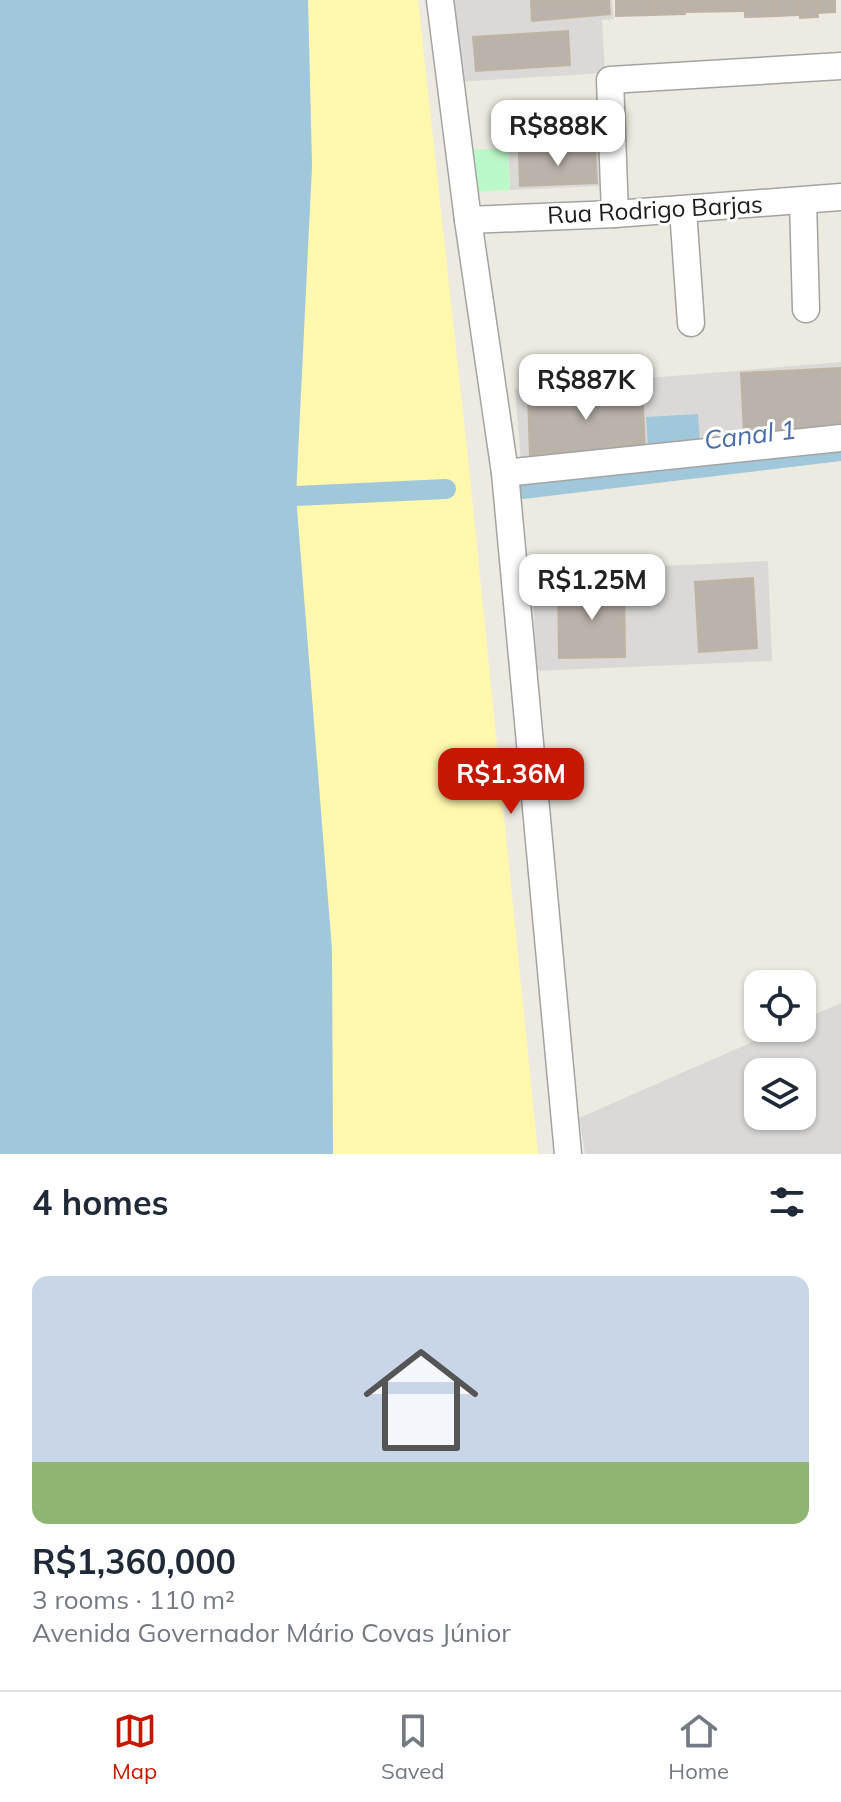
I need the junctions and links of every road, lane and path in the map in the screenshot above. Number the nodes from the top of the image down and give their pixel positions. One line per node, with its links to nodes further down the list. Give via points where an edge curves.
1 (440, 0): 7 (street)
2 (841, 66): 6 (street, via 610,80)
3 (841, 197): 4 (street, Rua Rodrigo Barjas)
4 (803, 201): 5 (street, Rua Rodrigo Barjas); 8 (street)
5 (683, 210): 6 (street, Rua Rodrigo Barjas); 9 (street)
6 (615, 214): 7 (street, Rua Rodrigo Barjas)
7 (468, 220): 11 (street)
8 (806, 309)
9 (691, 323)
10 (841, 438): 11 (street)
11 (505, 473): 12 (street)
12 (568, 1154)

